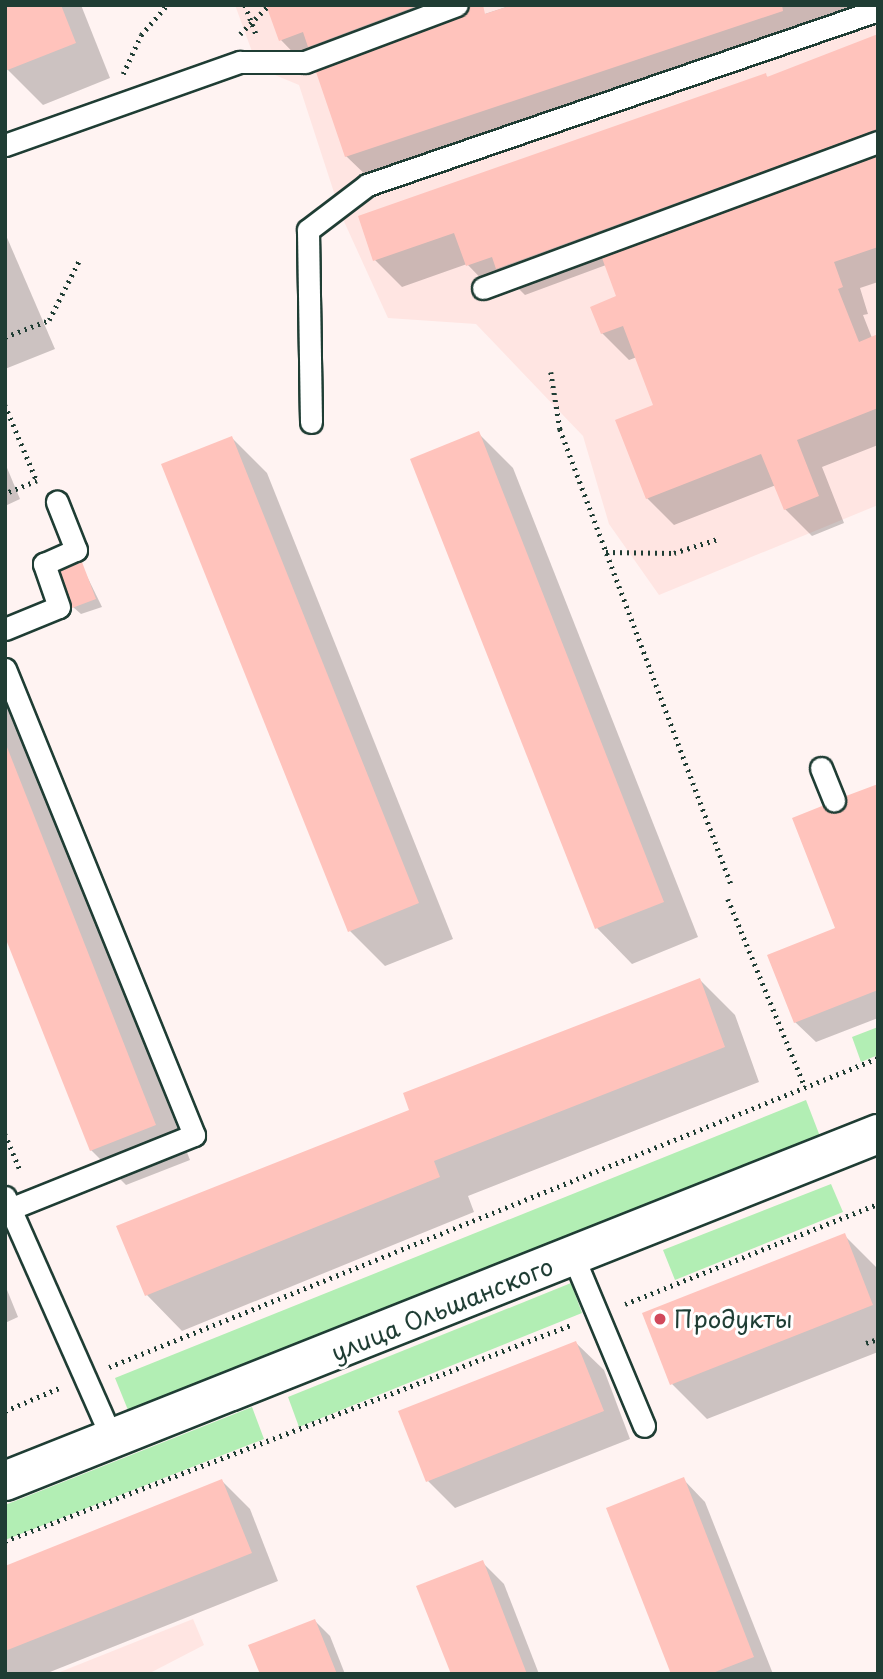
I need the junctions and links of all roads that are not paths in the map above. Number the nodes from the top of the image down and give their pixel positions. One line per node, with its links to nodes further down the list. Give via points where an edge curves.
1 (457, 5): 4 (lane, via 305,62 240,62)
2 (878, 10): 6 (lane, via 367,186 308,230)
3 (878, 142): 5 (lane)
4 (5, 145)
5 (483, 288)
6 (311, 422)
7 (57, 502): 8 (lane, via 76,550 44,564 59,607)
8 (5, 629)
9 (5, 669): 13 (lane, via 194,1135)
10 (821, 768): 11 (lane)
11 (834, 801)
12 (878, 1134): 14 (street, улица Ольшанского)
13 (8, 1203): 16 (lane)
14 (573, 1256): 15 (lane); 16 (street, улица Ольшанского)
15 (644, 1426)
16 (113, 1441): 17 (street, улица Ольшанского)
17 (5, 1481)

